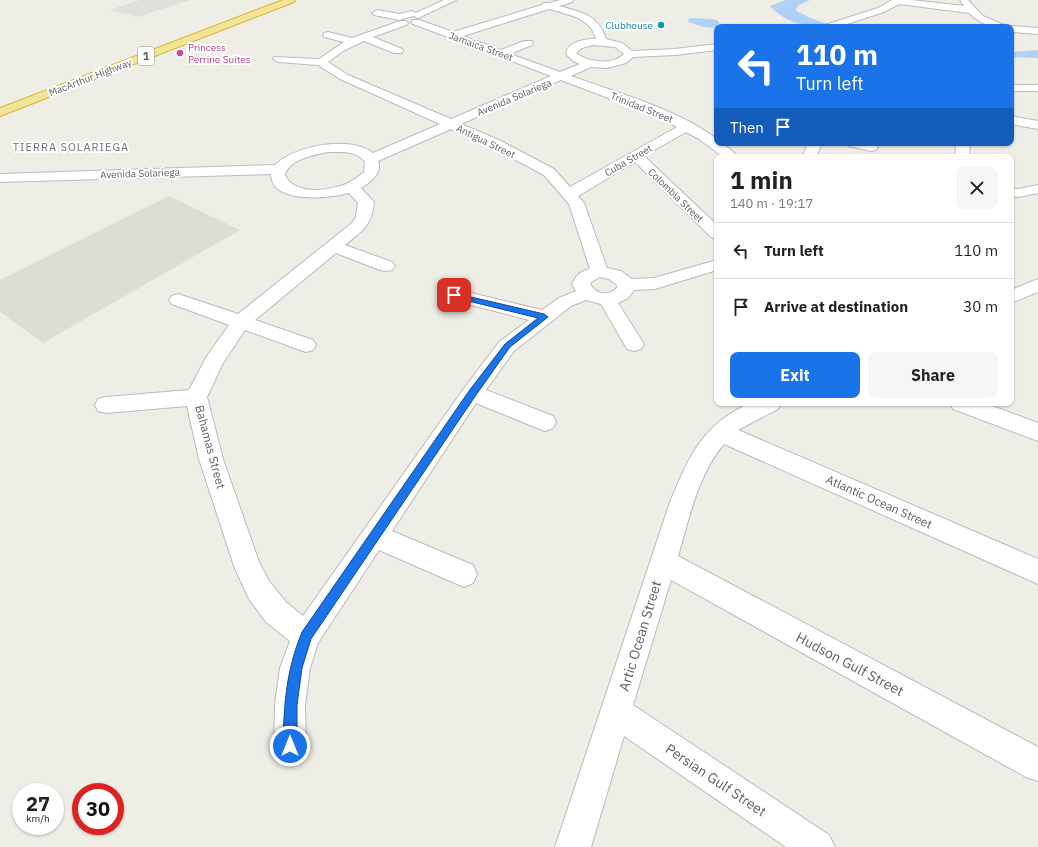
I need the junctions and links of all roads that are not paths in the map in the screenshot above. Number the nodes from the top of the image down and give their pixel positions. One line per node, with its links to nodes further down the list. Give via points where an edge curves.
1 (291, 0): 40 (highway, MacArthur Highway / 1)
2 (437, 0): 5 (street)
3 (569, 0): 8 (street)
4 (964, 0): 9 (street)
5 (450, 1): 11 (street)
6 (899, 1): 9 (street); 13 (street)
7 (535, 2): 8 (street)
8 (549, 6): 20 (street); 23 (street, via 591,21)
9 (970, 10): 16 (street)
10 (377, 13): 12 (street)
11 (417, 19): 12 (street, via 410,14); 20 (street, Jamaica Street)
12 (401, 20): 21 (street)
13 (853, 20): 14 (street); 15 (street)
14 (838, 24)
15 (864, 24)
16 (986, 24)
17 (1014, 29): 18 (street)
18 (1038, 31)
19 (328, 35): 22 (street)
20 (452, 36): 28 (street, Jamaica Street)
21 (364, 37): 22 (street); 27 (street)
22 (354, 42): 33 (street)
23 (602, 42): 29 (street, via 618,45 628,50); 31 (street, via 578,45 571,51)
24 (528, 43): 28 (street)
25 (714, 47): 26 (street)
26 (700, 49): 29 (street); 30 (street)
27 (398, 51)
28 (500, 54): 35 (street, Jamaica Street)
29 (629, 54): 34 (street, via 618,62)
30 (711, 57)
31 (575, 58): 34 (street); 35 (street, Avenida Solariega)
32 (278, 59): 33 (street)
33 (321, 62): 41 (street, Antigua Street, via 344,77)
34 (591, 63): 36 (street, Avenida Solariega)
35 (545, 70): 36 (street, Trinidad Street); 39 (street, Avenida Solariega)
36 (561, 76): 42 (street, Avenida Solariega); 46 (street, Trinidad Street, via 635,102)
37 (1014, 88): 38 (street)
38 (1038, 88)
39 (501, 89)
40 (0, 112)
41 (436, 117): 42 (street, Antigua Street); 44 (street)
42 (451, 117): 53 (street, Avenida Solariega); 60 (street, Antigua Street, via 550,172)
43 (1014, 121): 45 (street)
44 (421, 123)
45 (1038, 125)
46 (687, 126): 48 (street, Trinidad Street); 52 (street, Cuba Street)
47 (371, 144): 50 (street)
48 (714, 144)
49 (717, 146): 51 (street, Trinidad Street)
50 (356, 150): 53 (street); 54 (street, via 313,150 287,161)
51 (728, 154)
52 (636, 156): 60 (street, Cuba Street); 61 (street, Colombia Street)
53 (370, 159): 57 (street, via 373,164 372,170)
54 (279, 174): 55 (street, Avenida Solariega); 57 (street, via 282,185 290,190 313,194)
55 (138, 179): 56 (street, Avenida Solariega); 56 (street, Avenida Solariega, via 16,177)
56 (2, 185)
57 (352, 187): 62 (street, Bahamas Street, via 366,202 364,217 358,226)
58 (1038, 189): 59 (street)
59 (1014, 192)
60 (568, 195): 65 (street, Antigua Street, via 576,203)
61 (714, 231)
62 (333, 246): 63 (street); 73 (street, Bahamas Street)
63 (386, 266)
64 (714, 268): 66 (street, via 656,283)
65 (600, 272): 66 (street, via 620,277); 69 (street, via 587,275 582,284)
66 (626, 285): 69 (street, via 622,294)
67 (1038, 285): 70 (street)
68 (454, 295): 72 (street)
69 (597, 296): 72 (street, via 565,302); 74 (street)
70 (1014, 296)
71 (178, 300): 73 (street)
72 (544, 317): 76 (street, via 508,346)
73 (241, 322): 75 (street); 77 (street, Bahamas Street, via 214,361)
74 (634, 344)
75 (306, 345)
76 (472, 393): 81 (street); 84 (street)
77 (196, 397): 78 (street); 88 (street, Bahamas Street, via 211,460 247,566 259,590 276,612)
78 (106, 405)
79 (764, 406): 83 (street, Artic Ocean Street, via 736,420)
80 (970, 406): 82 (street)
81 (545, 422)
82 (1033, 426)
83 (720, 432): 85 (street, Artic Ocean Street, via 706,451 682,502); 86 (street, Atlantic Ocean Street)
84 (375, 536): 87 (street); 88 (street)
85 (663, 562): 89 (street, Artic Ocean Street); 91 (street, Hudson Gulf Street)
86 (1038, 572)
87 (464, 574)
88 (306, 636): 90 (street, via 295,668 290,705)
89 (616, 712): 92 (street, Artic Ocean Street); 93 (street, Persian Gulf Street)
90 (290, 746)
91 (1038, 765)
92 (573, 847)
93 (817, 847)

